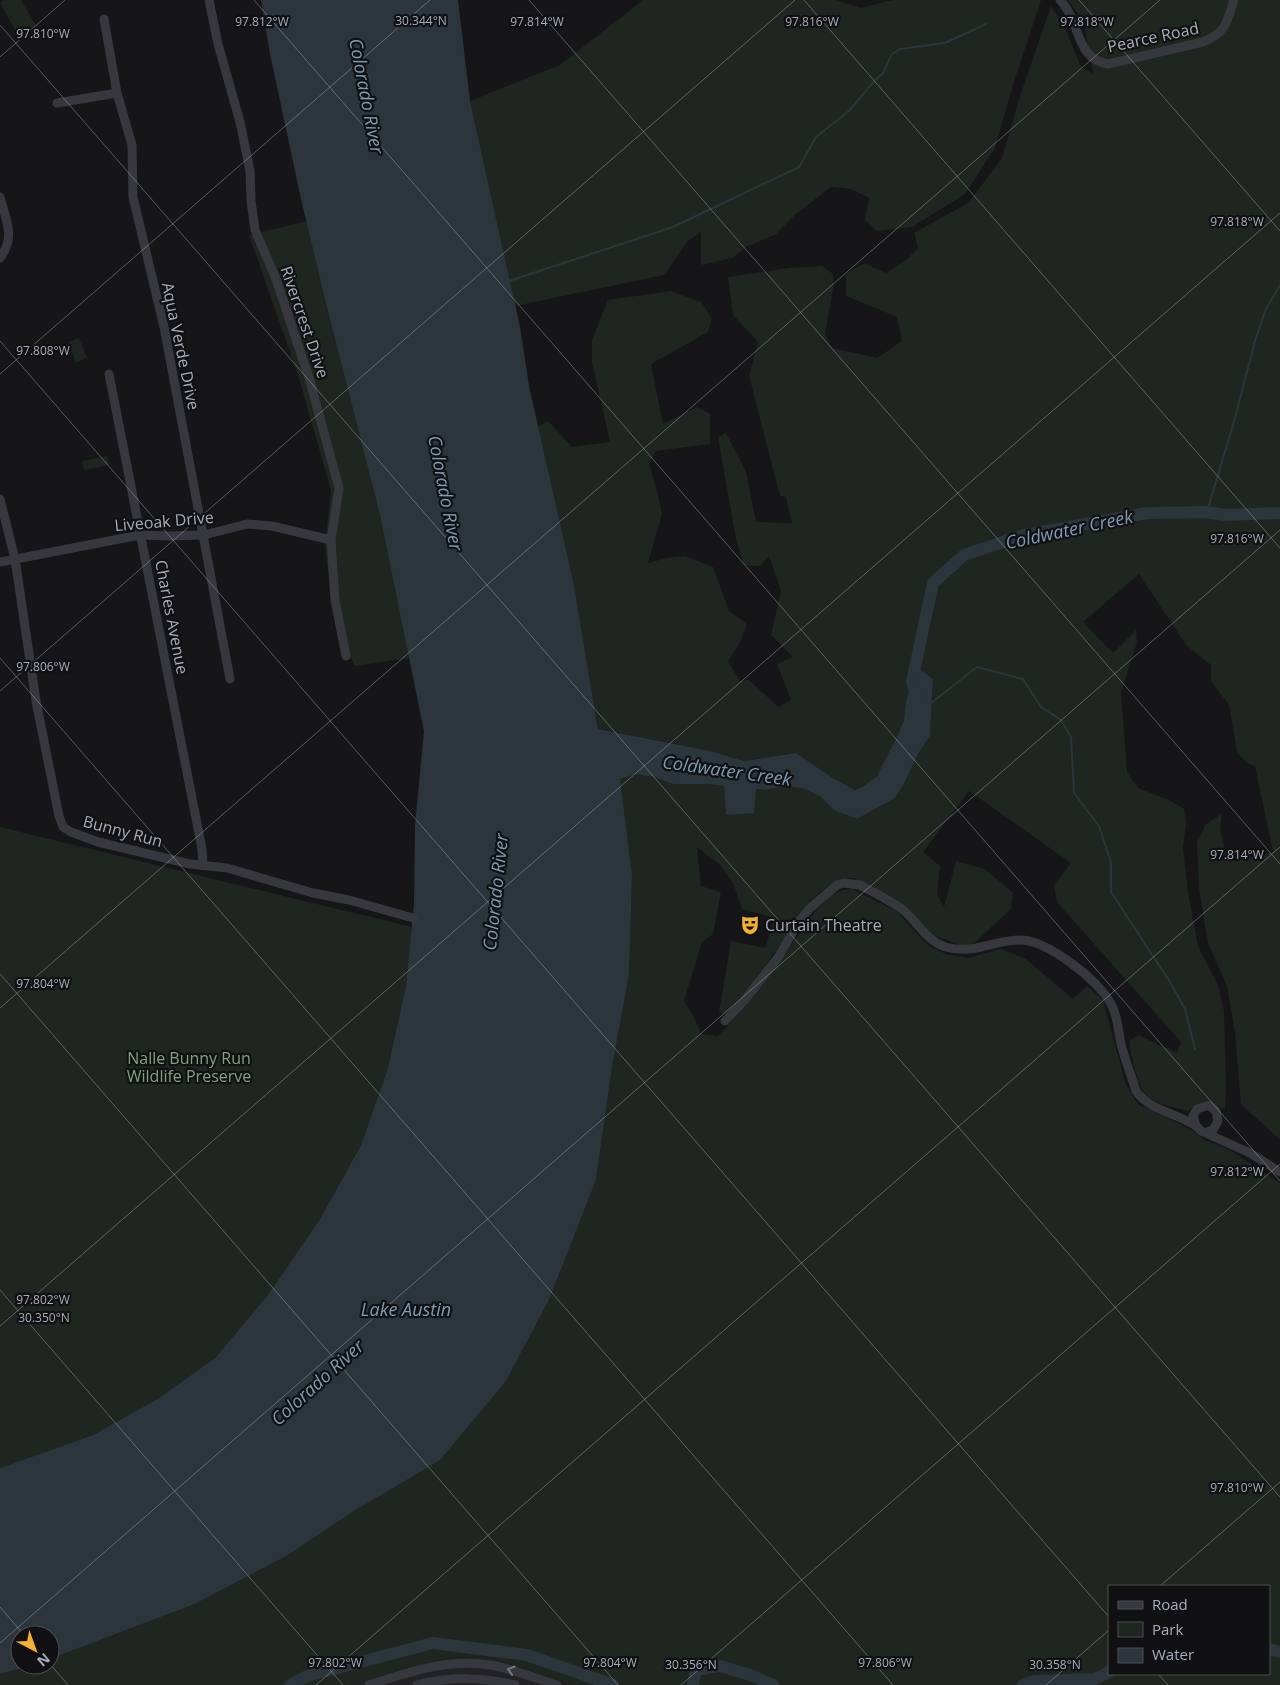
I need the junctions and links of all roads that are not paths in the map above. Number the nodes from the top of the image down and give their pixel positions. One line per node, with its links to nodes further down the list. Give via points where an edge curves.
1 (209, 0): 13 (street, Rivercrest Drive, via 250,171 255,230 276,279 304,362 340,488)
2 (1060, 0): 3 (street, Pearce Road, via 1076,24 1085,52 1098,62 1108,64 1215,38 1224,28)
3 (1234, 0)
4 (104, 20): 5 (street, Aqua Verde Drive)
5 (117, 93): 6 (street); 12 (street, Aqua Verde Drive, via 132,145 133,197 164,326)
6 (57, 103)
7 (0, 197): 8 (street, via 10,238)
8 (0, 258)
9 (109, 374): 11 (street, Charles Avenue)
10 (0, 499): 14 (street, Bunny Run)
11 (140, 535): 12 (street, Liveoak Drive); 14 (street, Liveoak Drive); 18 (street, Charles Avenue)
12 (204, 535): 13 (street, Liveoak Drive, via 247,524 272,526); 17 (street, Aqua Verde Drive)
13 (331, 540): 16 (street, Rivercrest Drive, via 335,600)
14 (15, 559): 15 (street, Liveoak Drive); 18 (street, Bunny Run, via 36,701 63,826 98,842)
15 (0, 562)
16 (346, 656)
17 (230, 679)
18 (203, 866): 19 (street, Bunny Run, via 227,868)
19 (413, 918)
20 (725, 1021): 21 (street, via 777,959 809,909 838,885 860,885 900,908 929,938 943,946 969,950 1024,940 1047,948 1064,960 1087,977 1111,1003 1136,1091 1147,1102)
21 (1196, 1126): 22 (street); 22 (street, via 1194,1113 1209,1105 1216,1110 1218,1122 1213,1130)
22 (1207, 1132): 23 (street)
23 (1280, 1172)
24 (369, 1685): 27 (street, one-way to 24, via 507,1669 469,1663 432,1666)
25 (417, 1685): 26 (street, via 466,1677)
26 (515, 1685)
27 (557, 1685)

